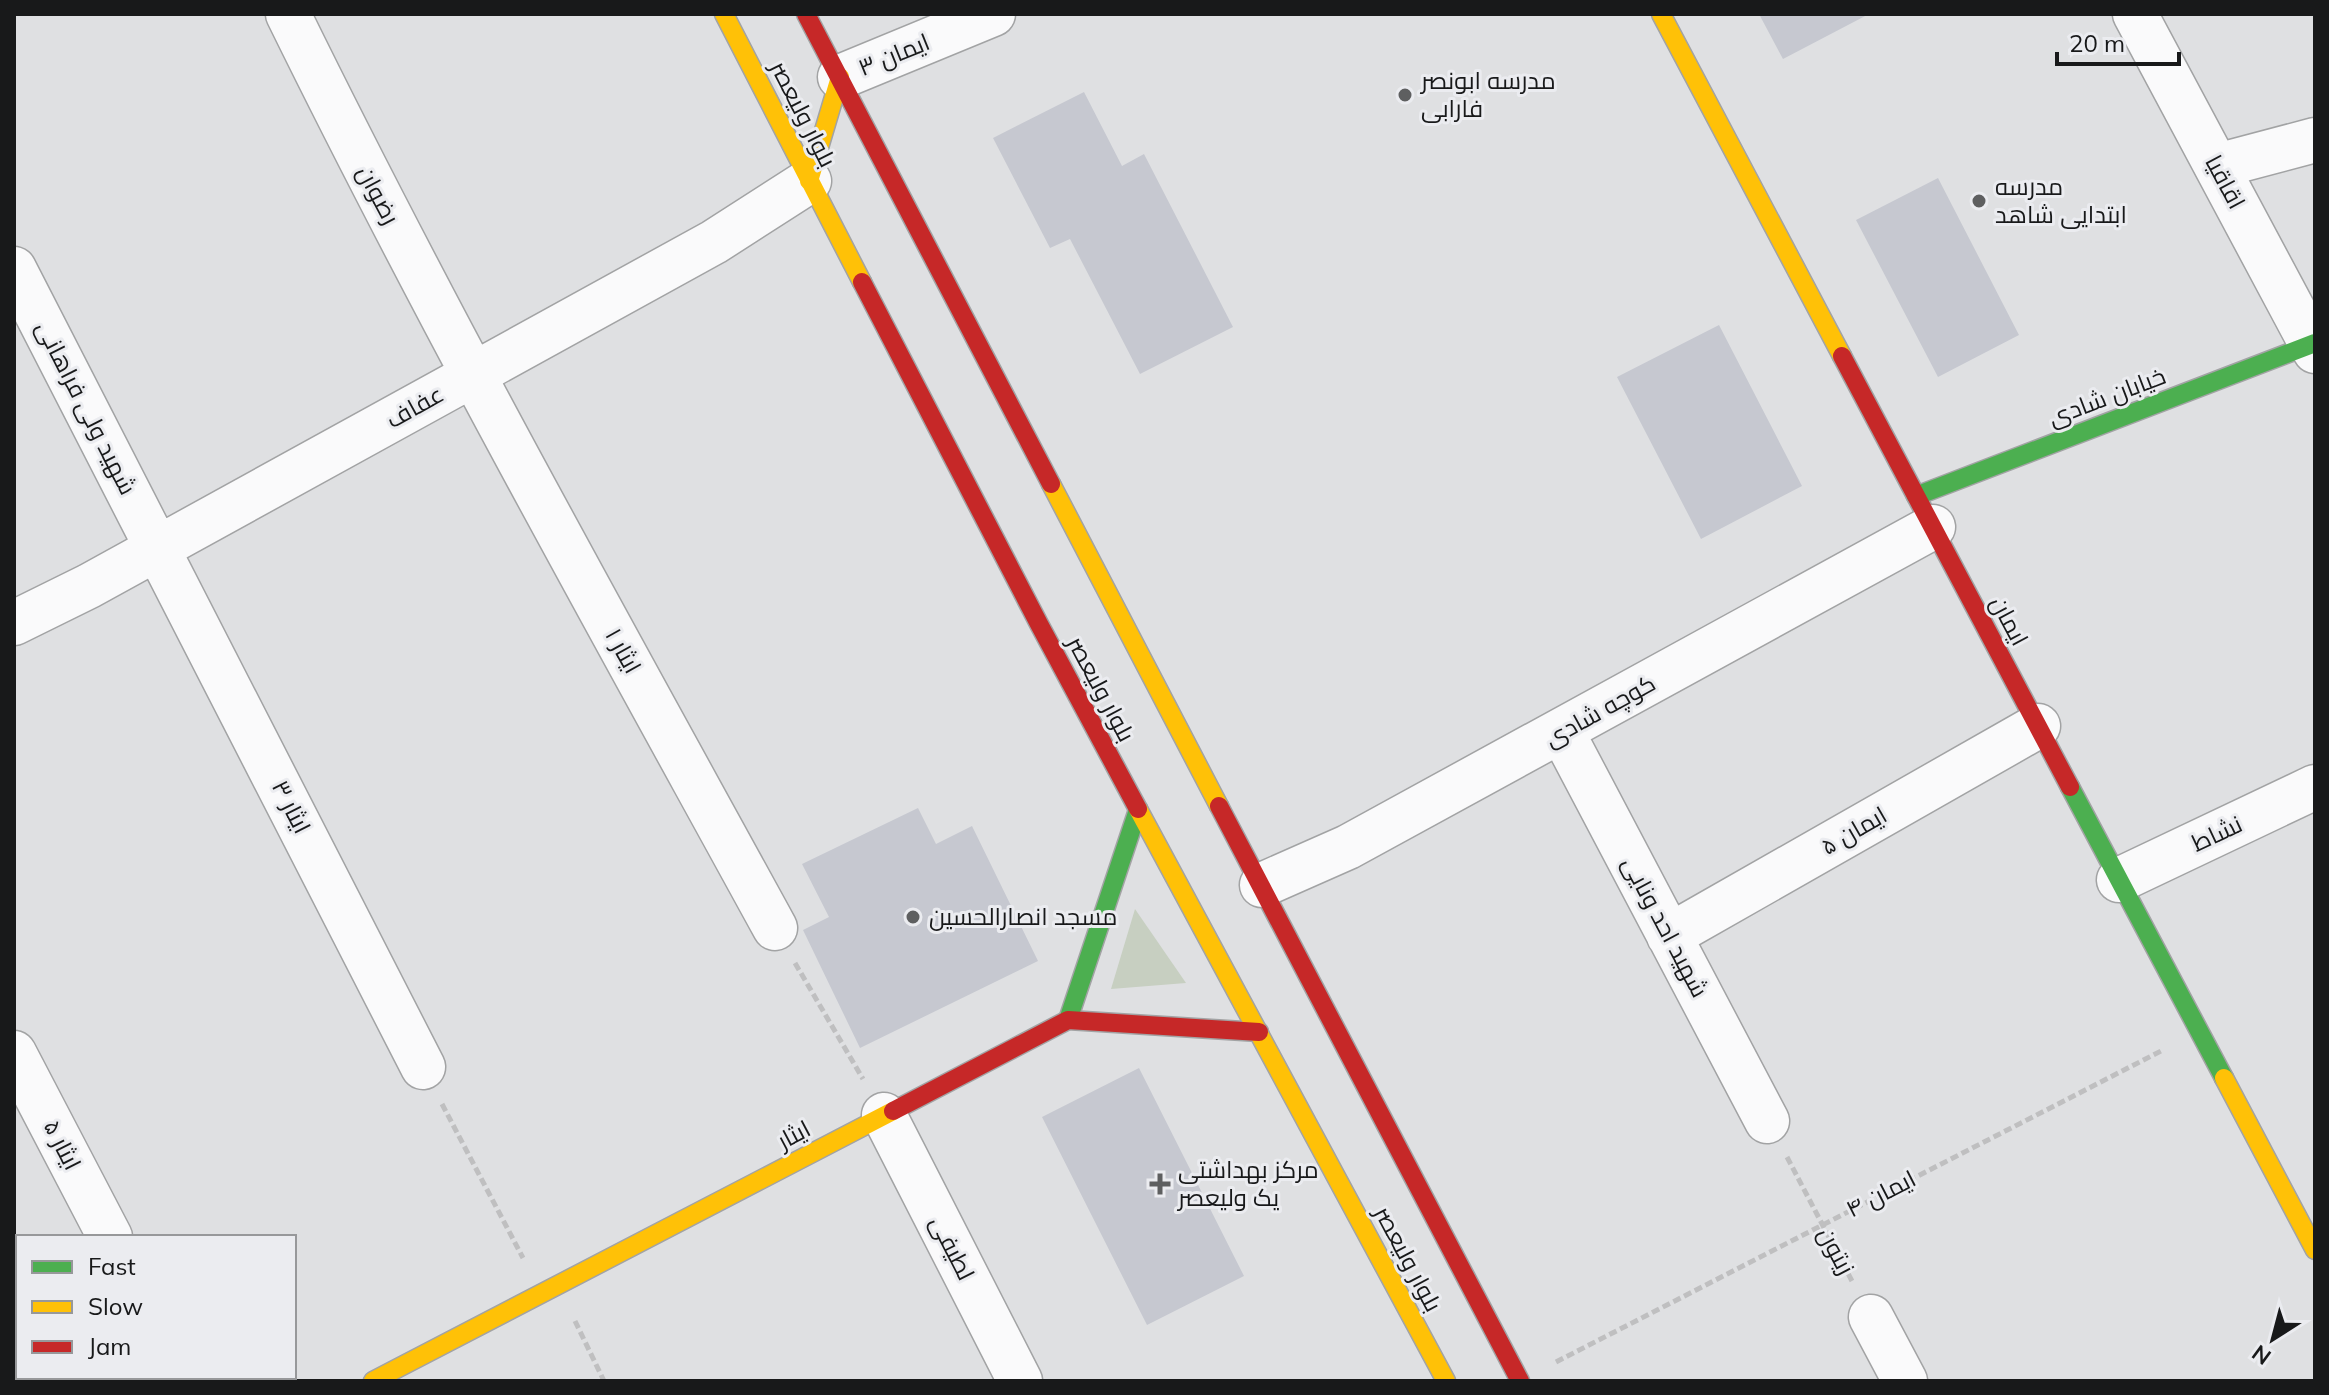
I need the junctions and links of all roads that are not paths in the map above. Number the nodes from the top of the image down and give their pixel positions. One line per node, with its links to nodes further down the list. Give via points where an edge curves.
1 (288, 14): 13 (street, رضوان)
2 (724, 14): 10 (main road, بلوار ولیعصر)
3 (806, 14): 7 (main road, بلوار ولیعصر)
4 (993, 14): 7 (street, ایمان ۳)
5 (1661, 14): 14 (main road, ایمان)
6 (2135, 14): 9 (street, اقاقیا)
7 (840, 77): 10 (main road); 22 (main road, بلوار ولیعصر)
8 (2315, 140): 9 (street)
9 (2217, 166): 12 (street, اقاقیا)
10 (809, 181): 13 (street, عفاف, via 714,242); 20 (main road, بلوار ولیعصر)
11 (14, 269): 15 (street, شهید ولی فراهانی)
12 (2314, 346): 14 (main road, خیابان شادی)
13 (472, 375): 15 (street, عفاف); 23 (street, ایثار ۱)
14 (1925, 512): 17 (main road, ایمان); 18 (street, کوچه شادی)
15 (159, 547): 16 (street, عفاف); 28 (street, ایثار ۳)
16 (14, 623)
17 (2038, 726): 21 (main road, ایمان); 24 (street, ایمان ۵)
18 (1562, 732): 22 (street, کوچه شادی, via 1348,847); 24 (street, شهید احد ونایی)
19 (2315, 787): 21 (street, نشاط)
20 (1138, 810): 25 (main road); 26 (main road, بلوار ولیعصر)
21 (2119, 880): 32 (main road, ایمان)
22 (1262, 885): 37 (main road, بلوار ولیعصر)
23 (775, 928)
24 (1669, 936): 30 (street, شهید احد ونایی)
25 (1068, 1020): 26 (main road); 29 (main road, ایثار)
26 (1259, 1032): 36 (main road, بلوار ولیعصر)
27 (14, 1053): 31 (street, ایثار ۵)
28 (423, 1067)
29 (884, 1115): 34 (main road, ایثار); 35 (street, لطیفی)
30 (1767, 1121)
31 (109, 1235)
32 (2315, 1250)
33 (1871, 1317): 38 (street)
34 (373, 1381)
35 (1020, 1381)
36 (1446, 1381)
37 (1520, 1381)
38 (1905, 1381)

